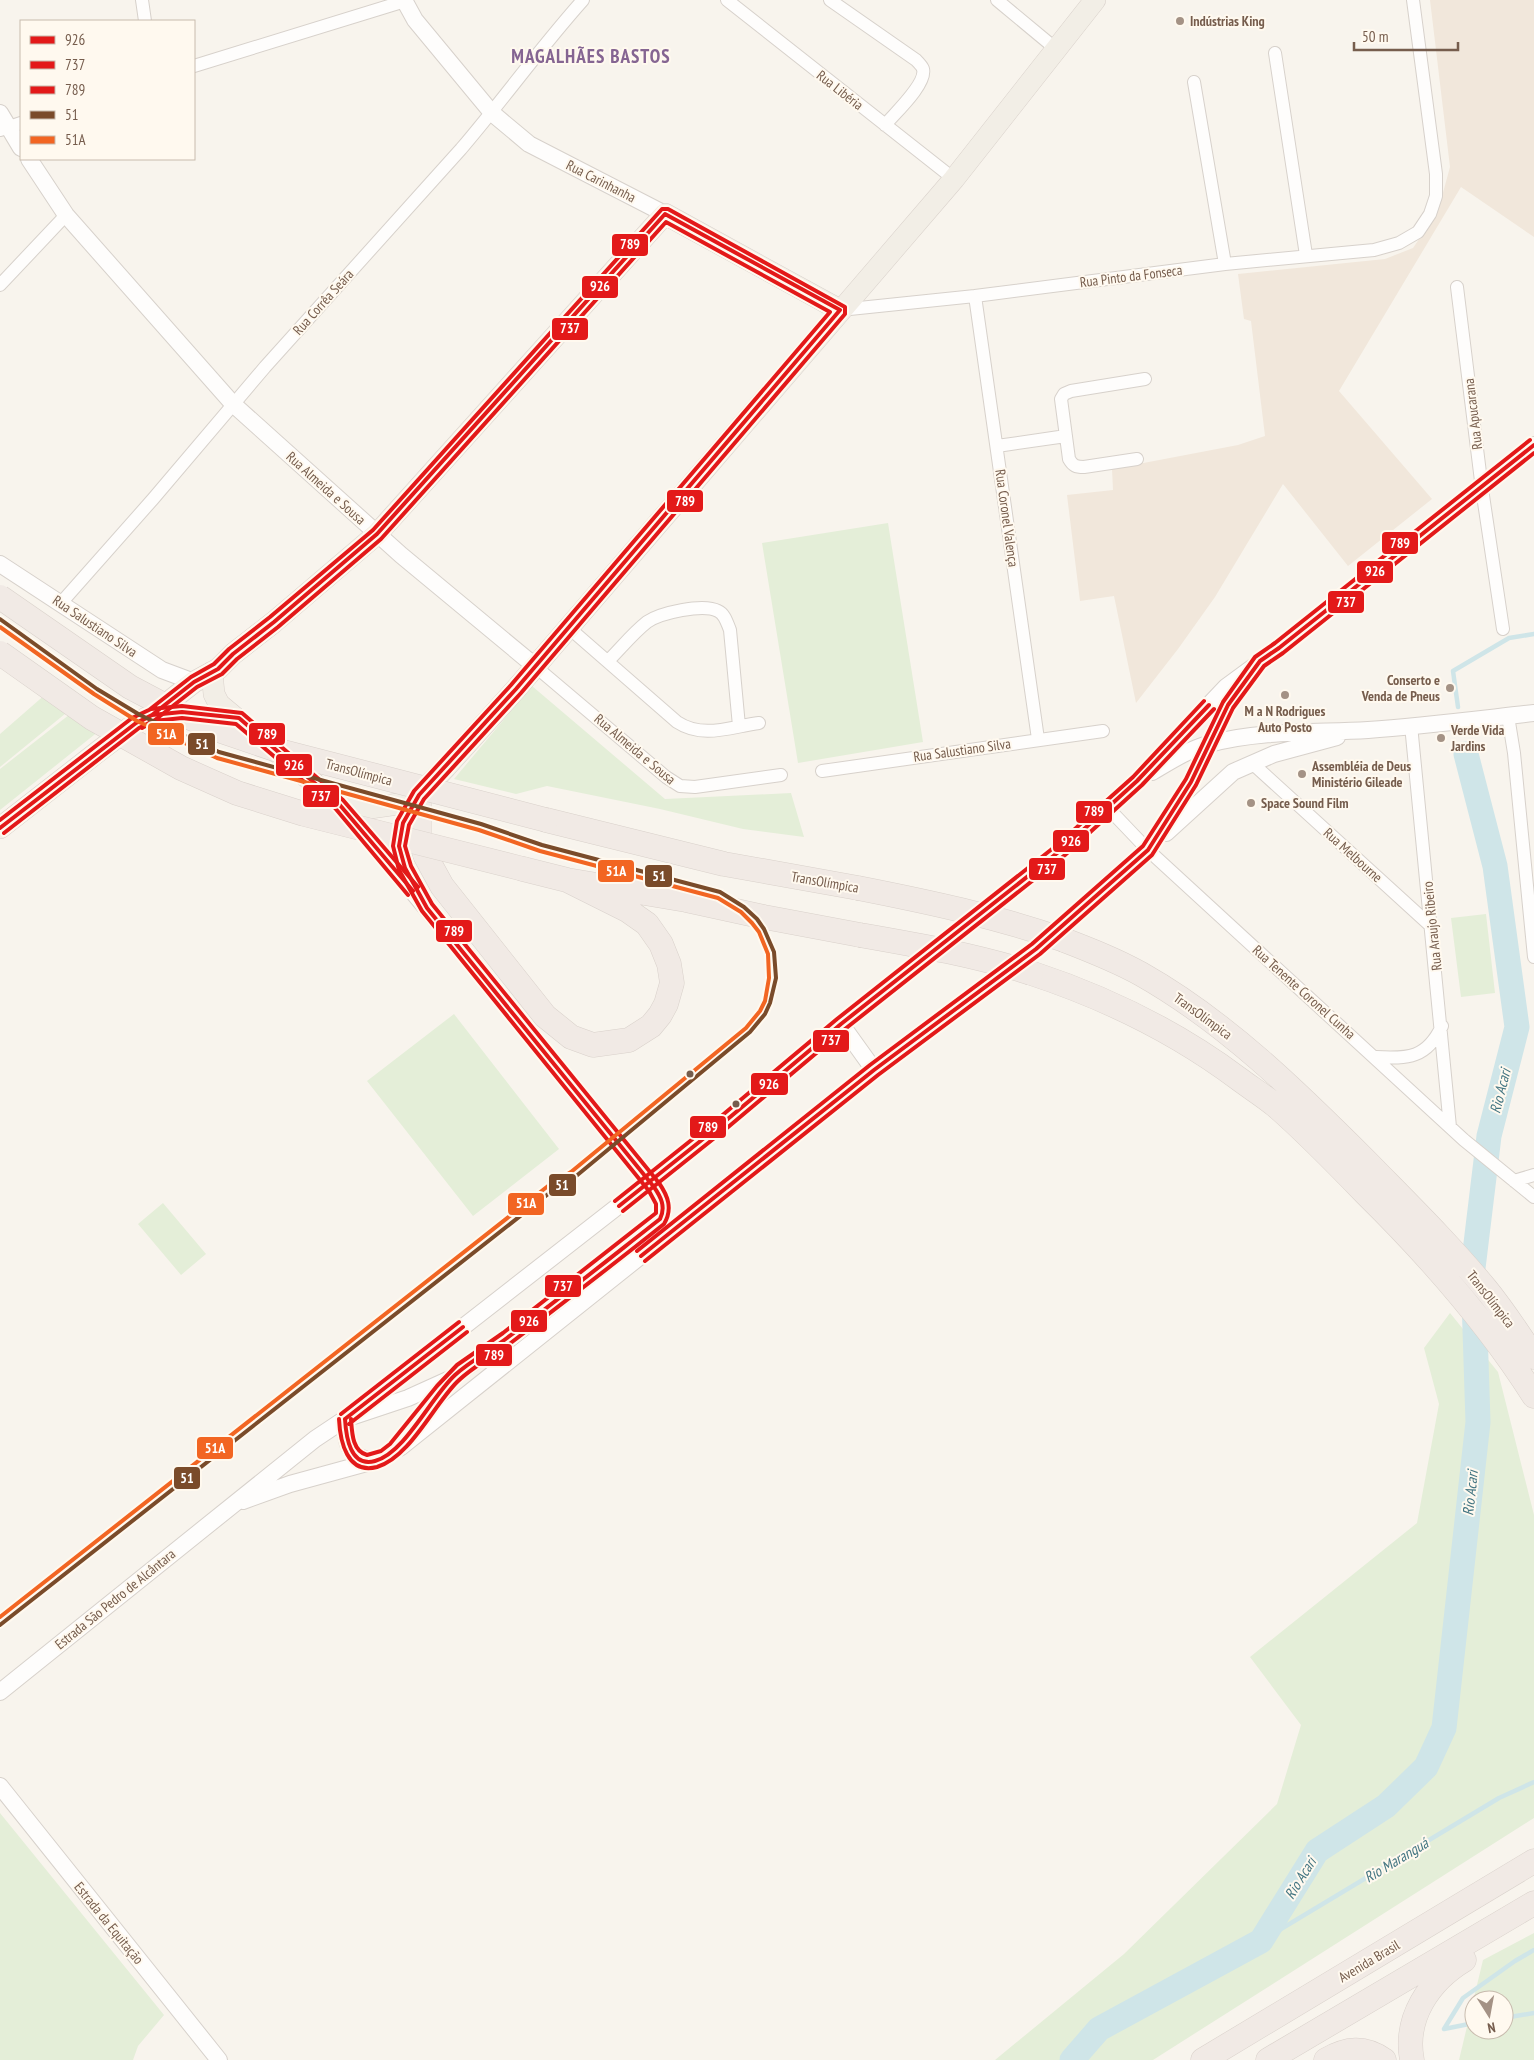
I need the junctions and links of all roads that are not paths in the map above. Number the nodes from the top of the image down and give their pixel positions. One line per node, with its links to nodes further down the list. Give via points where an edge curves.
1 (142, 0): 9 (street)
2 (583, 0): 14 (street, Rua Corrêa Seára)
3 (727, 0): 16 (street, Rua Libéria)
4 (830, 0): 16 (street, via 923,68 924,77 918,86)
5 (997, 0): 10 (street)
6 (1095, 0): 10 (main road)
7 (1413, 0): 22 (street, Rua Pinto da Fonseca, via 1436,174 1436,196 1430,214 1418,232 1399,243 1374,250)
8 (405, 1): 12 (street); 14 (street, Rua Carinhanha, via 424,32)
9 (145, 20)
10 (1056, 49): 19 (main road)
11 (1275, 53): 22 (street)
12 (195, 66)
13 (1194, 82): 23 (street)
14 (492, 113): 21 (street, Rua Carinhanha, via 529,144); 29 (street, Rua Corrêa Seára)
15 (7, 123): 17 (street)
16 (885, 125): 19 (street, Rua Libéria)
17 (20, 146)
18 (30, 160): 20 (street, Rua Almeida e Sousa)
19 (954, 179): 27 (main road)
20 (66, 214): 24 (street); 29 (street, Rua Almeida e Sousa)
21 (666, 214): 27 (main road, Rua Carinhanha); 35 (main road)
22 (1306, 255): 23 (street, Rua Pinto da Fonseca)
23 (1226, 264): 26 (street, Rua Pinto da Fonseca)
24 (0, 285)
25 (1457, 287): 34 (street, Rua Apucarana)
26 (975, 296): 27 (street, Rua Pinto da Fonseca); 32 (street, Rua Coronel Valença)
27 (840, 310): 39 (main road)
28 (1144, 379): 30 (street, via 1064,394 1061,399)
29 (233, 404): 35 (street, Rua Almeida e Sousa); 38 (street, Rua Corrêa Seára)
30 (1066, 436): 32 (street); 33 (street, via 1070,459 1076,467)
31 (1534, 445): 34 (street, Estrada São Pedro de Alcântara)
32 (996, 446): 55 (street, Rua Coronel Valença)
33 (1137, 459)
34 (1482, 488): 40 (street, Rua Apucarana); 43 (street, Estrada São Pedro de Alcântara)
35 (377, 534): 44 (street, Rua Almeida e Sousa); 45 (main road, via 274,622)
36 (0, 564): 38 (street, Rua Salustiano Silva)
37 (0, 597): 79 (highway, TransOlímpica, bridge, via 130,687 181,714 280,751 724,864 956,908 1064,940 1140,973 1185,1001 1228,1034 1330,1125 1438,1234 1487,1290)
38 (61, 603): 45 (street, Rua Salustiano Silva, via 162,670)
39 (568, 627): 42 (street); 44 (main road)
40 (1504, 629)
41 (0, 653): 67 (highway, TransOlímpica, bridge, via 92,718 181,768 237,792 304,814)
42 (608, 660): 52 (street, via 689,730 706,732); 52 (street, via 656,616 669,612 717,610 725,617 730,630)
43 (1260, 661): 56 (street, Estrada São Pedro de Alcântara, via 1228,705); 60 (street, Estrada São Pedro de Alcântara, via 1226,687)
44 (536, 666): 59 (street, Rua Almeida e Sousa, via 680,786 696,787); 61 (main road)
45 (203, 677): 47 (main road); 49 (main road, via 219,704)
46 (1534, 713): 48 (street)
47 (152, 715): 49 (main road, via 182,712); 64 (main road, via 136,723)
48 (1508, 716): 51 (street); 66 (street)
49 (239, 718): 62 (main road)
50 (759, 723): 52 (street)
51 (1411, 725): 53 (street); 69 (street, Rua Araujo Ribeiro)
52 (739, 726)
53 (1368, 730): 56 (street, via 1278,734); 57 (street, via 1290,749)
54 (1103, 731): 55 (street, Rua Salustiano Silva)
55 (1038, 739): 58 (street, Rua Salustiano Silva)
56 (1208, 744): 60 (street); 65 (street, Estrada São Pedro de Alcântara, via 1190,782)
57 (1252, 763): 65 (street, via 1219,783); 69 (street, Rua Melbourne)
58 (822, 771)
59 (781, 775)
60 (1137, 782): 63 (street, Estrada São Pedro de Alcântara)
61 (419, 795): 62 (main road, via 384,807 356,808); 67 (highway, via 419,835 425,855 442,886 545,1016 571,1037 593,1045 630,1040 651,1026 666,1004 672,983 669,964 661,944 647,924 627,910); 68 (street, via 403,823 399,846 405,868)
62 (339, 804): 68 (street)
63 (1108, 808): 65 (street, Rua Tenente Coronel Cunha); 71 (street, Estrada São Pedro de Alcântara, via 1061,850)
64 (0, 828)
65 (1148, 850): 73 (street, Rua Tenente Coronel Cunha); 74 (street, Estrada São Pedro de Alcântara, via 1036,949)
66 (1529, 870): 70 (street)
67 (567, 880): 81 (highway, TransOlímpica, bridge, via 939,950 1031,973 1120,1006 1210,1057 1275,1105 1302,1130 1440,1272 1480,1318)
68 (427, 908): 80 (street, bridge, via 654,1187 664,1209 660,1219)
69 (1432, 928): 72 (street, Rua Araujo Ribeiro)
70 (1534, 957)
71 (841, 1024): 74 (street); 82 (street, Estrada São Pedro de Alcântara, via 681,1157)
72 (1442, 1026): 73 (street, via 1430,1046 1416,1055 1398,1059); 75 (street, Rua Araujo Ribeiro)
73 (1376, 1057): 75 (street, Rua Tenente Coronel Cunha)
74 (874, 1070): 83 (street, Estrada São Pedro de Alcântara)
75 (1450, 1127): 77 (street, Rua Tenente Coronel Cunha)
76 (1534, 1175): 77 (street)
77 (1514, 1181): 78 (street, Rua Tenente Coronel Cunha)
78 (1534, 1196)
79 (1533, 1356)
80 (450, 1379): 82 (street, via 400,1401); 83 (street)
81 (1534, 1396)
82 (345, 1419): 84 (street, via 350,1450 362,1460); 85 (street, Estrada São Pedro de Alcântara)
83 (392, 1452): 84 (street, Estrada São Pedro de Alcântara)
84 (374, 1461): 85 (street, Estrada São Pedro de Alcântara, via 290,1484)
85 (230, 1507): 86 (street, Estrada São Pedro de Alcântara)
86 (0, 1692)
87 (0, 1786): 93 (street, Estrada da Equitação)
88 (1534, 1844): 91 (highway)
89 (1534, 1861): 91 (highway, Avenida Brasil)
90 (1534, 1902): 95 (highway)
91 (1462, 1904): 94 (highway, Avenida Brasil)
92 (1534, 1916): 98 (highway, via 1446,1970 1429,1989 1418,2008 1411,2033)
93 (219, 2060)
94 (1203, 2060)
95 (1268, 2060)
96 (1326, 2060): 97 (highway, via 1338,2053 1358,2050 1373,2052)
97 (1384, 2060)
98 (1412, 2060)

